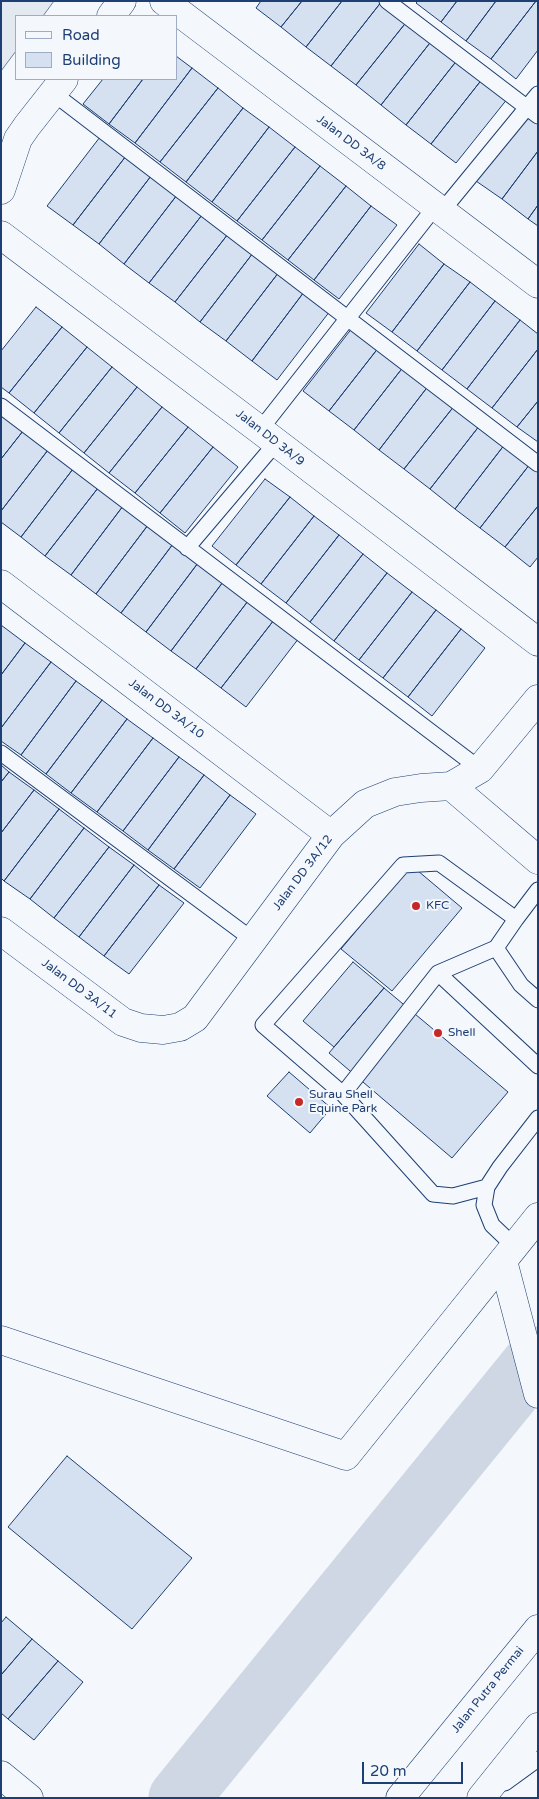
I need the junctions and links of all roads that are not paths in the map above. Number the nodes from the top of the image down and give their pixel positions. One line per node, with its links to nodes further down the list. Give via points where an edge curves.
1 (122, 1): 4 (street)
2 (164, 1): 9 (street, Jalan DD 3A/8)
3 (387, 1): 7 (lane)
4 (112, 15)
5 (58, 86): 8 (street, via 18,139); 12 (lane)
6 (538, 94): 7 (lane)
7 (533, 112): 9 (lane)
8 (1, 190)
9 (438, 209): 11 (street, Jalan DD 3A/8); 12 (lane)
10 (1, 235): 14 (street, Jalan DD 3A/9)
11 (538, 284)
12 (347, 319): 14 (lane); 15 (lane)
13 (1, 406): 16 (lane)
14 (268, 437): 16 (lane); 18 (street, Jalan DD 3A/9)
15 (538, 464)
16 (187, 548): 21 (lane)
17 (1, 584): 23 (street, Jalan DD 3A/10)
18 (538, 642)
19 (538, 699): 21 (street, Jalan DD 3A/12)
20 (1, 753): 28 (lane)
21 (480, 769): 22 (street, Jalan DD 3A/12)
22 (451, 786): 23 (street, Jalan DD 3A/12, via 395,792 365,804); 24 (street)
23 (331, 834): 28 (street, Jalan DD 3A/12)
24 (538, 860)
25 (538, 890): 26 (lane)
26 (516, 919): 29 (lane); 34 (lane, via 439,863 403,865 263,1025)
27 (1, 931): 32 (street, Jalan DD 3A/11, via 123,1022)
28 (253, 940): 32 (street, Jalan DD 3A/12, via 195,1018 180,1027)
29 (496, 948): 30 (lane); 31 (lane, via 521,985)
30 (438, 973): 33 (lane); 34 (lane)
31 (538, 1000)
32 (163, 1030)
33 (538, 1066)
34 (343, 1094): 36 (lane, via 433,1194 453,1196)
35 (538, 1118): 36 (lane)
36 (487, 1187): 38 (lane, via 484,1205)
37 (538, 1216): 38 (street)
38 (508, 1254): 39 (street, via 346,1456); 40 (street, via 514,1304)
39 (1, 1340)
40 (538, 1394)
41 (538, 1628): 46 (street, Jalan Putra Permai)
42 (538, 1727): 47 (street)
43 (538, 1759): 47 (lane)
44 (1, 1775): 45 (street)
45 (29, 1798)
46 (400, 1798)
47 (483, 1798)

